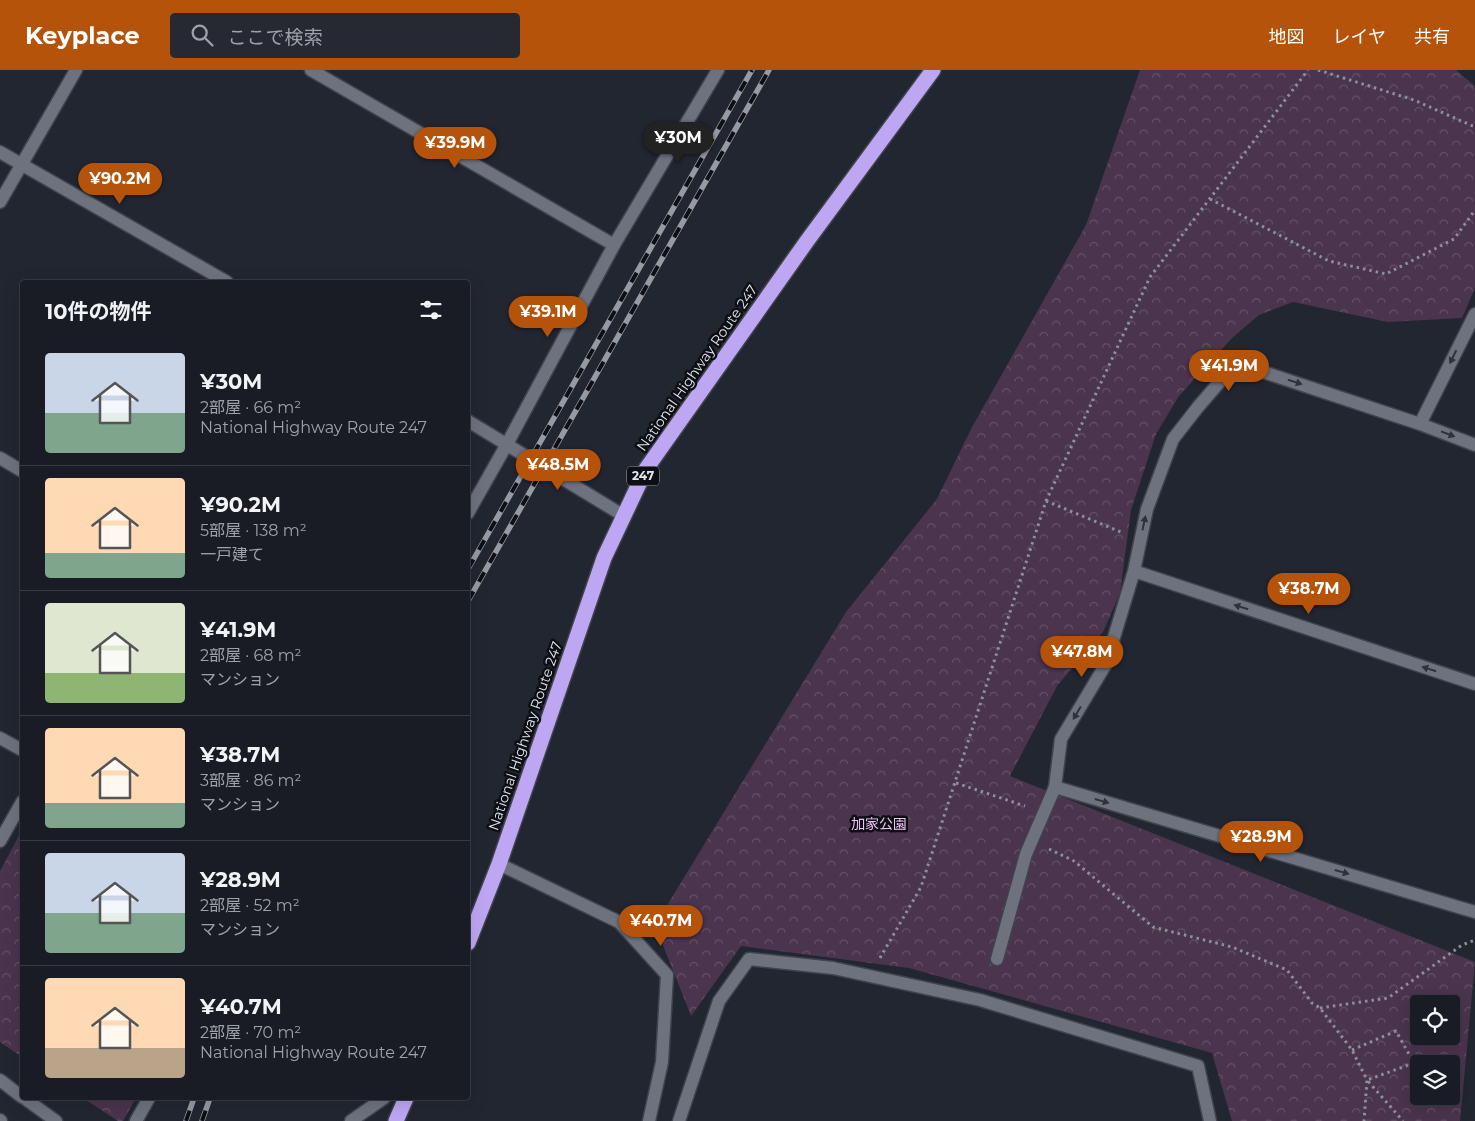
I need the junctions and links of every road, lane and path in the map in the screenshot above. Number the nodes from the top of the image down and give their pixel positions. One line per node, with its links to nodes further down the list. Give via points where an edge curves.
1 (76, 70): 9 (street)
2 (311, 70): 13 (street)
3 (718, 70): 13 (street)
4 (933, 70): 24 (highway, National Highway Route 247 / 247, via 646,469)
5 (1308, 70): 10 (path)
6 (1318, 70): 7 (path, via 1414,100)
7 (1475, 128)
8 (0, 152): 9 (street)
9 (22, 164): 11 (street); 14 (street)
10 (1210, 199): 12 (path, via 1329,261 1386,274 1454,239); 22 (path, via 1150,277)
11 (0, 202)
12 (1475, 210)
13 (614, 245): 18 (street)
14 (224, 280)
15 (1475, 314): 17 (street, one-way to 17)
16 (470, 422): 18 (street)
17 (1420, 424): 19 (street, one-way to 19); 25 (street, one-way to 17, via 1147,509 1173,439 1236,363)
18 (507, 444): 23 (street); 24 (street)
19 (1475, 445)
20 (0, 458): 21 (street)
21 (20, 470)
22 (1046, 501): 25 (path); 30 (path)
23 (470, 509)
24 (624, 516): 36 (highway, National Highway Route 247 / 247, via 604,558)
25 (1140, 540): 26 (street)
26 (1134, 571): 27 (street, one-way to 26); 31 (street, one-way to 31, via 1106,664 1061,739)
27 (1475, 684)
28 (0, 738): 29 (street)
29 (20, 749)
30 (956, 783): 33 (path); 41 (path, via 921,887)
31 (1055, 788): 33 (street); 37 (street, one-way to 37)
32 (20, 806): 35 (street)
33 (1044, 812): 34 (street)
34 (1032, 840): 40 (street); 42 (path, via 1074,861 1153,927 1232,947 1287,970 1312,1003)
35 (0, 841)
36 (499, 864): 38 (highway, National Highway Route 247 / 247); 55 (street, via 619,922 667,975 662,1062)
37 (1475, 912)
38 (470, 938)
39 (1475, 940): 42 (path, via 1462,944 1388,998)
40 (997, 959)
41 (870, 976): 56 (street, via 833,968 750,959 719,1001); 57 (street, via 980,1000 1198,1066)
42 (1320, 1008): 43 (path)
43 (1352, 1050): 45 (path); 45 (path, via 1396,1031 1414,1062)
44 (0, 1080): 46 (street)
45 (1367, 1080): 58 (path); 59 (path)
46 (20, 1095)
47 (27, 1100): 51 (street)
48 (148, 1100): 52 (street)
49 (381, 1100): 53 (street)
50 (405, 1100): 54 (highway)
51 (56, 1121)
52 (136, 1121)
53 (350, 1121)
54 (396, 1121)
55 (648, 1121)
56 (679, 1121)
57 (1210, 1121)
58 (1364, 1121)
59 (1403, 1121)

